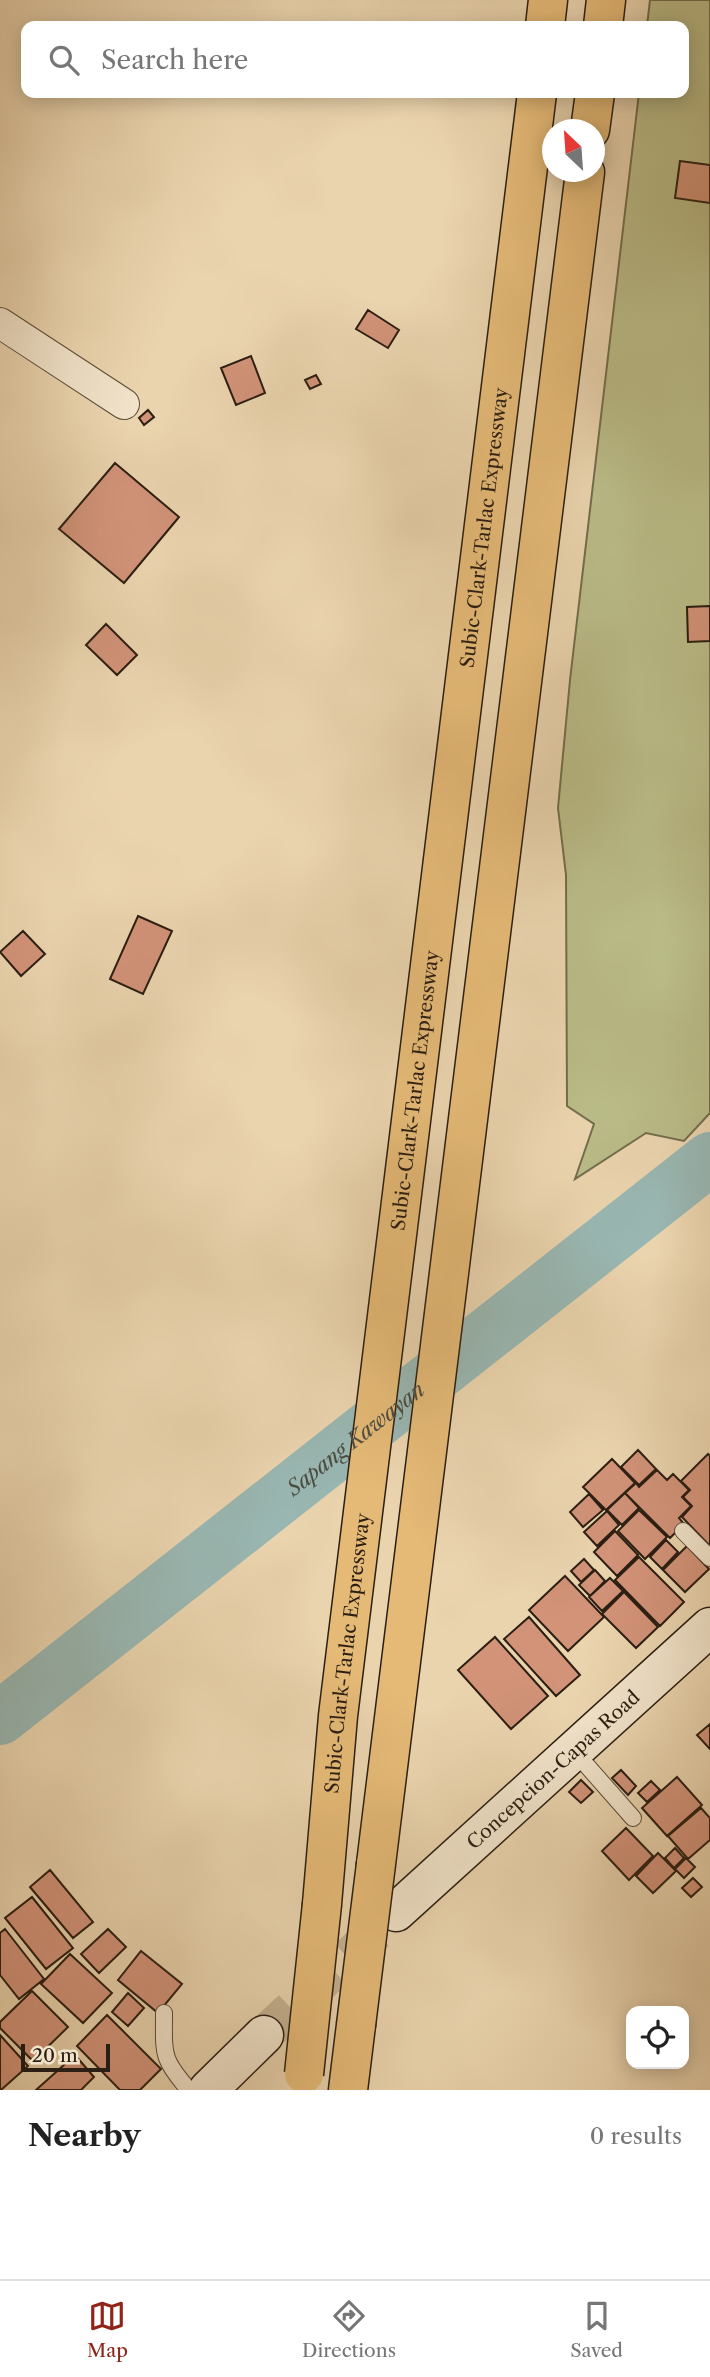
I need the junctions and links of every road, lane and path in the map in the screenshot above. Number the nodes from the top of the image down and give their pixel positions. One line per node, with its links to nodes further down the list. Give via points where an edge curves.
1 (548, 0): 3 (highway)
2 (606, 0): 4 (highway)
3 (546, 21)
4 (604, 21)
5 (536, 98): 19 (highway, Subic-Clark-Tarlac Expressway, bridge, via 338,1716)
6 (594, 98): 7 (highway)
7 (591, 119)
8 (584, 182): 22 (highway, bridge)
9 (0, 323): 10 (street)
10 (124, 404)
11 (683, 1531): 12 (lane)
12 (710, 1558)
13 (710, 1627): 14 (main road, Concepcion-Capas Road)
14 (573, 1751): 15 (lane); 16 (main road, Concepcion-Capas Road)
15 (632, 1818)
16 (396, 1912)
17 (164, 2013): 20 (lane, via 164,2054)
18 (264, 2035): 21 (main road)
19 (303, 2082)
20 (189, 2090)
21 (208, 2090)
22 (348, 2090)

